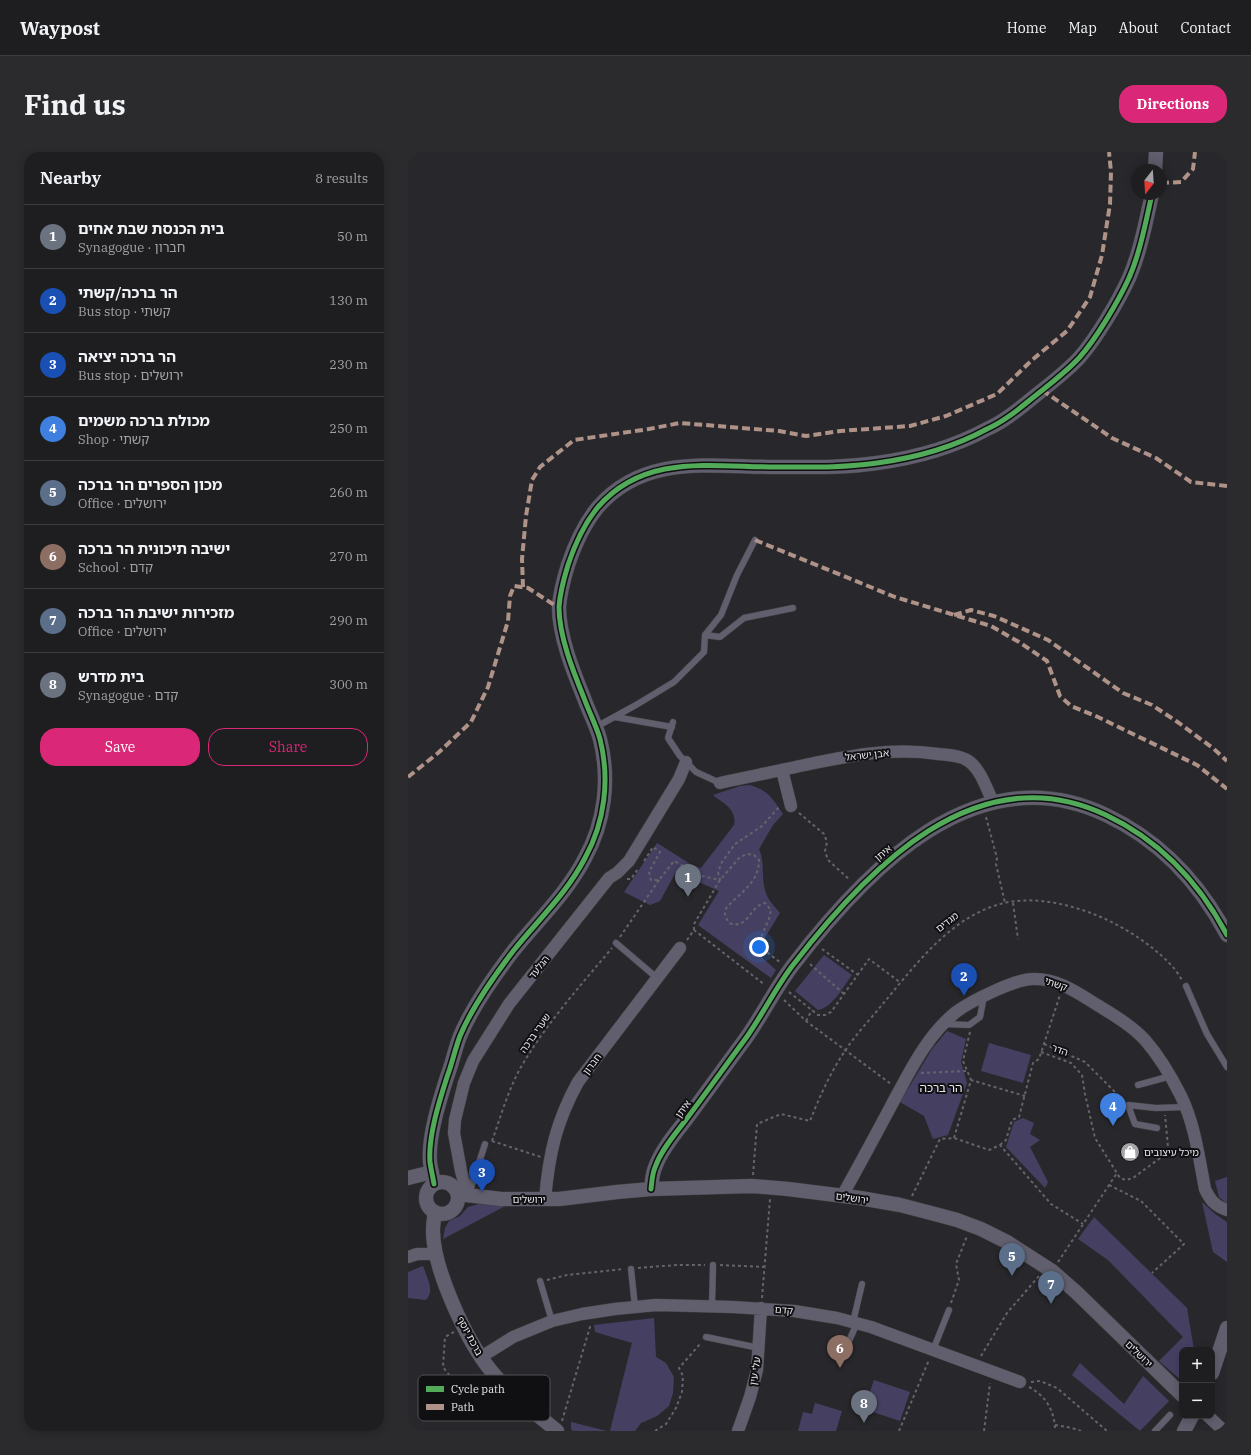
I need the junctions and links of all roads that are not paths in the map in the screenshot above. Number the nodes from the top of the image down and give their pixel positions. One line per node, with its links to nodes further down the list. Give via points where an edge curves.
1 (1156, 152): 2 (street)
2 (1155, 164)
3 (1150, 200): 8 (street, via 1129,276 1094,338 1068,368 1016,411 996,424 970,438 938,449 878,463 803,467 698,464 670,467 638,478 605,500 591,516 576,545 565,577 560,603 561,621 570,658)
4 (755, 540): 6 (lane, via 737,574 721,615)
5 (793, 608): 6 (lane, via 744,618 720,637)
6 (705, 635): 7 (lane, via 704,652 674,682)
7 (615, 717): 8 (lane); 9 (lane, via 672,724 668,738)
8 (596, 727): 28 (street, via 602,745 604,773 604,804 599,829 571,882 497,972 466,1024 438,1105 430,1146)
9 (686, 762): 11 (lane, via 696,772); 30 (street, הגלעד, via 629,861 608,878 509,1004 473,1061 464,1083 454,1133)
10 (782, 770): 11 (street, אבן ישראל); 12 (street); 13 (street, אבן ישראל, via 874,753 931,753 955,756 974,766)
11 (720, 783)
12 (790, 801)
13 (987, 804): 14 (street, איתן, via 1020,797 1055,799 1097,811 1122,823 1175,862 1198,888); 29 (street, איתן, via 971,808 939,823 913,841 859,888 827,924 789,970 748,1035 668,1144 656,1164)
14 (1227, 935)
15 (616, 943): 17 (lane)
16 (680, 948): 17 (street, חברון)
17 (658, 978): 32 (street, חברון, via 578,1082 568,1100 549,1160)
18 (1186, 986): 21 (lane, via 1207,1034)
19 (984, 996): 20 (street, קשתי, via 956,1012); 20 (lane, via 980,1016 969,1025); 22 (street, קשתי, via 1032,978 1064,986 1135,1030)
20 (944, 1024): 31 (street, קשתי, via 928,1042 909,1074)
21 (1227, 1067)
22 (1170, 1076): 23 (lane); 24 (street, קשתי)
23 (1138, 1084)
24 (1185, 1107): 25 (lane, via 1128,1105 1135,1124); 33 (street, קשתי, via 1205,1189 1215,1205)
25 (1157, 1128)
26 (488, 1145): 30 (lane)
27 (408, 1178): 28 (street)
28 (433, 1178): 30 (street, via 439,1182 446,1182); 34 (street, via 426,1199 430,1209)
29 (651, 1189): 31 (street, ירושלים, via 752,1186); 32 (street, ירושלים)
30 (463, 1195): 32 (street, ירושלים, via 501,1199); 34 (street, via 450,1212)
31 (842, 1196): 56 (street, ירושלים, via 907,1207 957,1220 1008,1242 1076,1292)
32 (545, 1199)
33 (1227, 1210)
34 (435, 1212): 35 (street, ברכת יוסף, via 433,1231)
35 (436, 1254): 36 (street, via 417,1254); 52 (street, ברכת יוסף, via 464,1327)
36 (408, 1257)
37 (713, 1265): 41 (lane)
38 (631, 1269): 42 (lane)
39 (540, 1281): 45 (lane)
40 (862, 1284): 46 (lane)
41 (712, 1306): 42 (street, קדם); 43 (street, קדם)
42 (635, 1307): 45 (street, קדם, via 582,1314)
43 (761, 1308): 46 (street, קדם, via 794,1311); 49 (street, עלי עין)
44 (948, 1310): 51 (lane)
45 (552, 1322): 52 (street, קדם, via 513,1337)
46 (855, 1323): 50 (lane, via 849,1341); 51 (street, קדם)
47 (1227, 1328): 53 (street)
48 (706, 1337): 49 (lane)
49 (759, 1348): 62 (street, עלי עין, via 757,1370)
50 (840, 1350)
51 (933, 1350): 55 (street, קדם)
52 (481, 1357): 54 (street, ברכת יוסף)
53 (1215, 1364)
54 (496, 1375)
55 (1020, 1382)
56 (1179, 1392)
57 (1170, 1415): 63 (lane)
58 (1190, 1419): 64 (street)
59 (1211, 1419): 65 (street)
60 (546, 1421): 61 (street, ברכת יוסף)
61 (555, 1428)
62 (738, 1431)
63 (1155, 1431)
64 (1184, 1431)
65 (1224, 1431)

